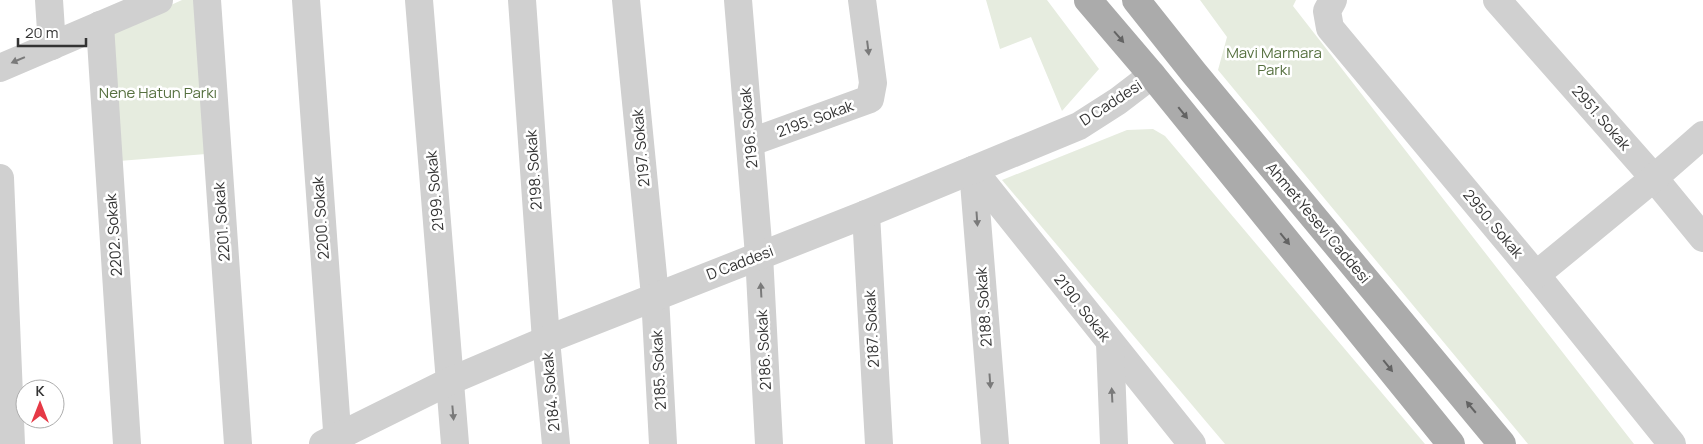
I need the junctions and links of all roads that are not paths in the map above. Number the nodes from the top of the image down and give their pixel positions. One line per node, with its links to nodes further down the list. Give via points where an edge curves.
1 (49, 0): 15 (street)
2 (159, 0): 14 (street)
3 (207, 0): 36 (street, 2201. Sokak)
4 (306, 0): 33 (street, 2200. Sokak)
5 (419, 0): 32 (street, 2199. Sokak)
6 (522, 0): 30 (street, 2198. Sokak)
7 (626, 0): 28 (street, 2197. Sokak)
8 (738, 0): 20 (street, 2196. Sokak)
9 (862, 0): 20 (street, 2195. Sokak, one-way to 20, via 873,83 870,99)
10 (1088, 0): 18 (main road, one-way to 18)
11 (1136, 0): 16 (main road, Ahmet Yesevi Caddesi)
12 (1333, 0): 27 (street, 2950. Sokak, via 1328,11 1330,28)
13 (1497, 0): 23 (street, 2951. Sokak)
14 (100, 25): 15 (street); 35 (street, 2202. Sokak)
15 (52, 46): 17 (street, one-way to 17)
16 (1178, 54): 18 (main road); 29 (main road, Ahmet Yesevi Caddesi)
17 (0, 68)
18 (1152, 75): 21 (street, D Caddesi, via 1078,126); 29 (main road, via 1202,94 1371,300); 45 (main road, one-way to 45)
19 (1703, 135): 23 (street)
20 (751, 142): 26 (street, 2196. Sokak)
21 (973, 170): 24 (street, D Caddesi); 31 (street, 2190. Sokak); 42 (street, 2188. Sokak, one-way to 42)
22 (0, 178): 34 (street)
23 (1654, 178): 25 (street, 2951. Sokak); 27 (street)
24 (866, 214): 26 (street, D Caddesi); 41 (street, 2187. Sokak)
25 (1703, 238)
26 (759, 255): 28 (street, D Caddesi); 40 (street, 2186. Sokak, one-way to 26)
27 (1536, 275): 47 (street, 2950. Sokak)
28 (655, 296): 30 (street, D Caddesi); 39 (street, 2185. Sokak)
29 (1385, 303): 46 (main road, Ahmet Yesevi Caddesi, one-way to 29)
30 (546, 340): 32 (street, D Caddesi); 38 (street, 2184. Sokak)
31 (1110, 343): 43 (street, one-way to 31); 44 (street, 2190. Sokak)
32 (450, 381): 33 (street, D Caddesi); 37 (street, 2199. Sokak, one-way to 37)
33 (333, 442)
34 (11, 444)
35 (127, 444)
36 (238, 444)
37 (455, 444)
38 (556, 444)
39 (663, 444)
40 (770, 444)
41 (879, 444)
42 (994, 444)
43 (1114, 444)
44 (1192, 444)
45 (1451, 444)
46 (1502, 444)
47 (1672, 444)

